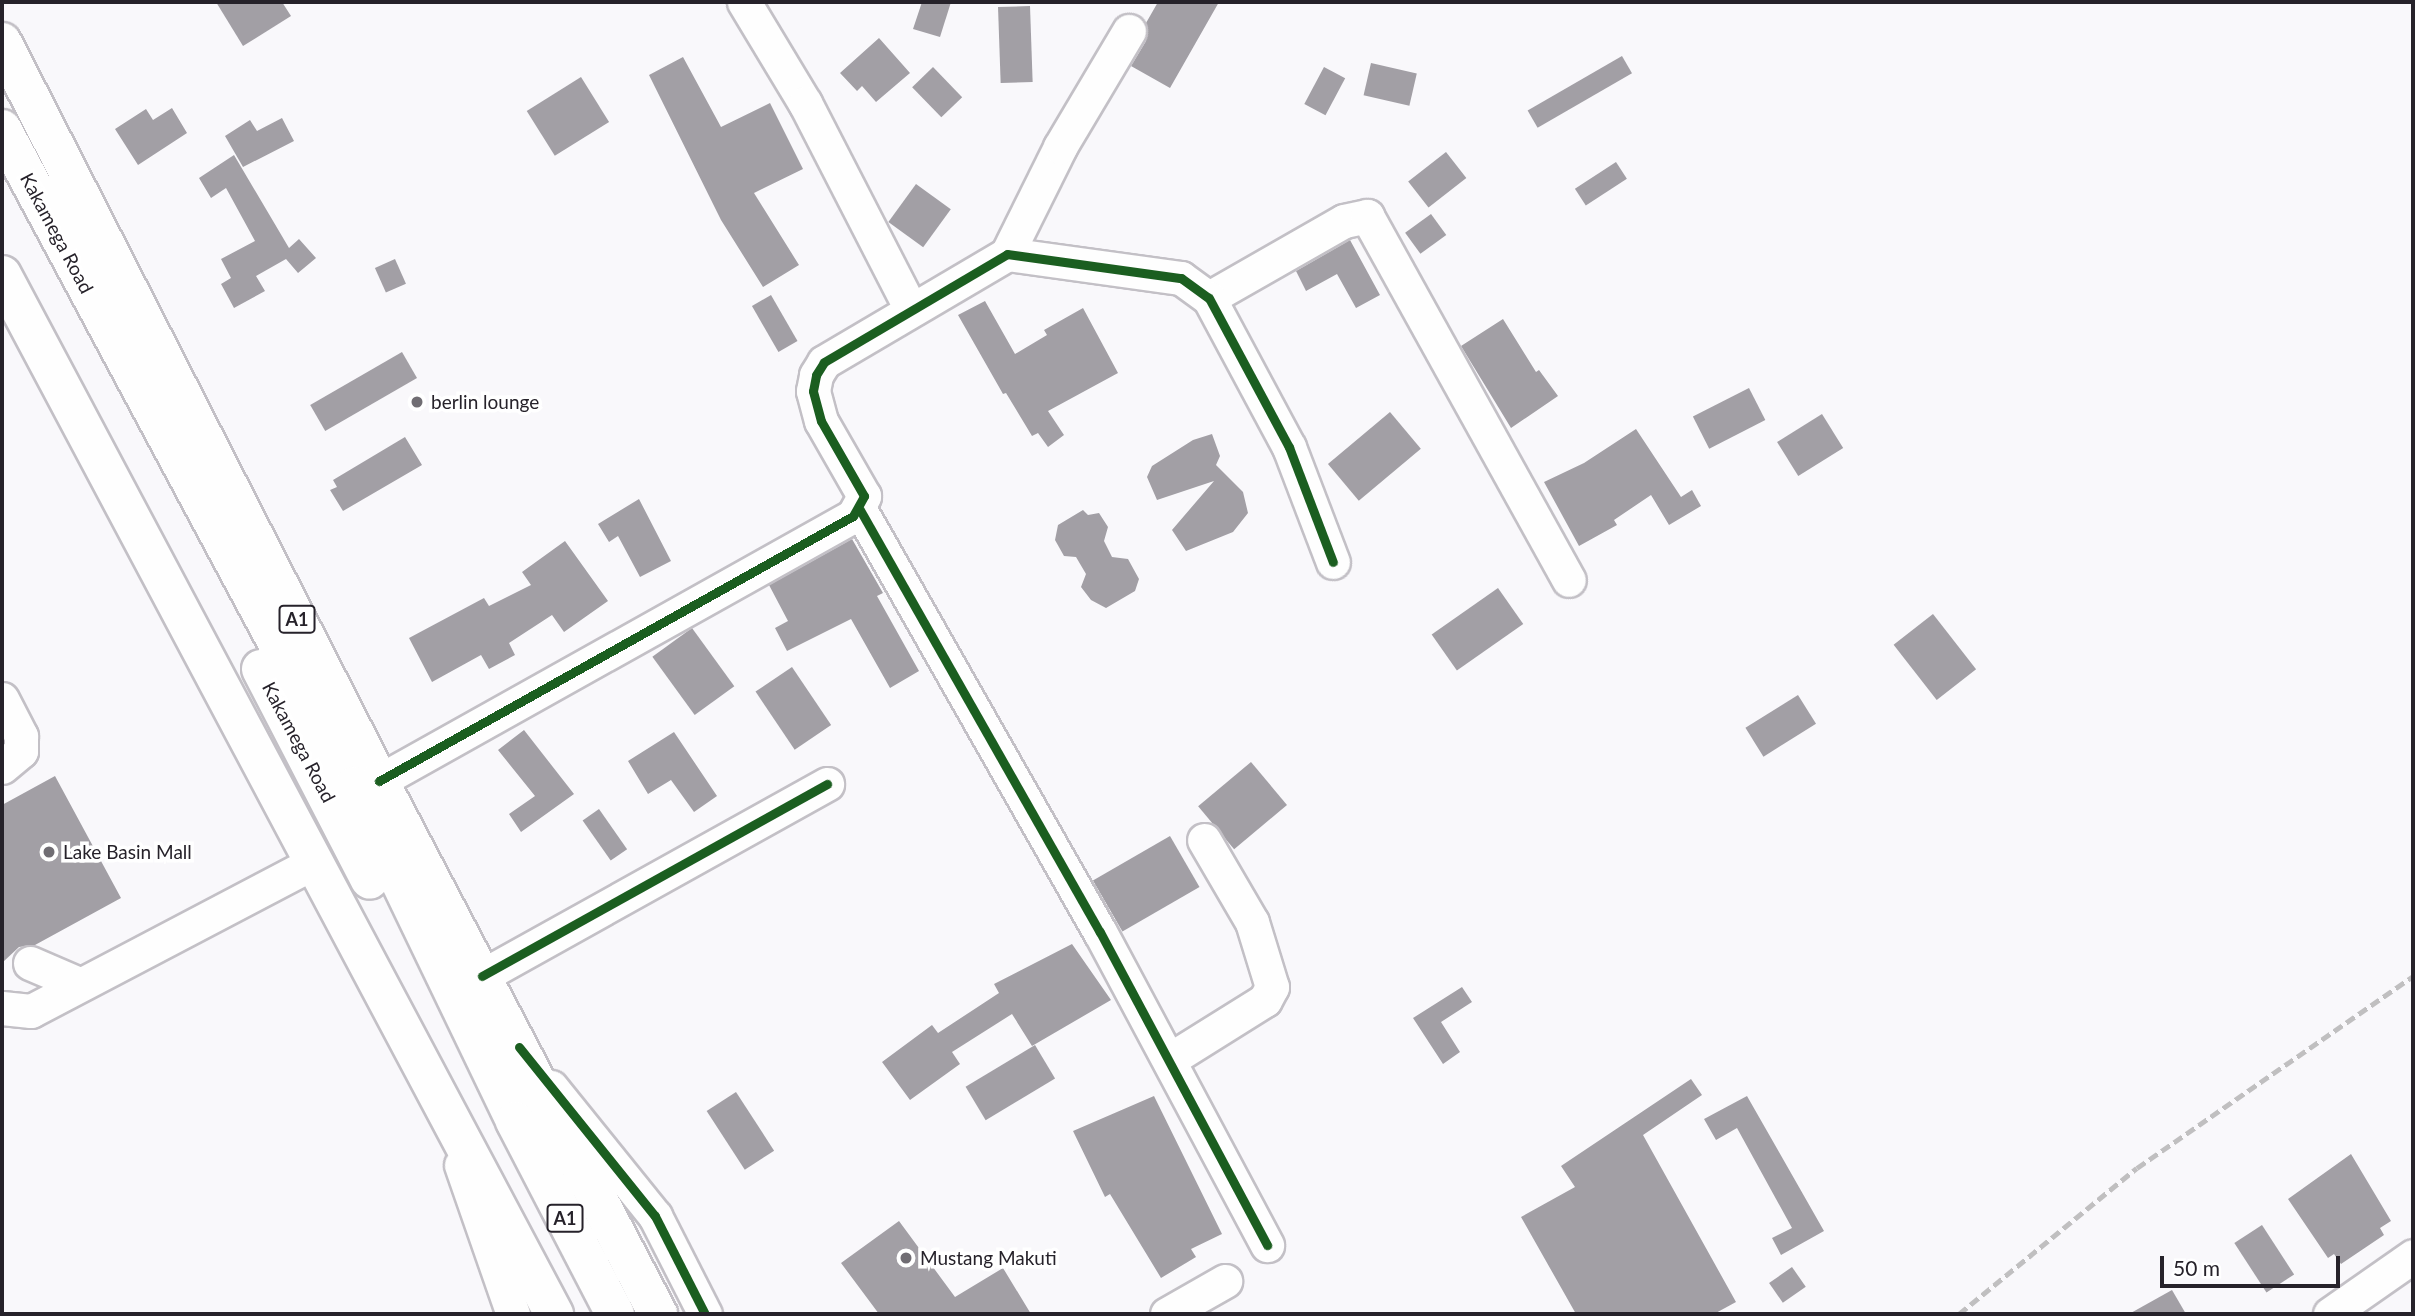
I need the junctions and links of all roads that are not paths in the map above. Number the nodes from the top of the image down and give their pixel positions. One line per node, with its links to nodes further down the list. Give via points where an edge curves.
1 (744, 2): 9 (street, via 805,103)
2 (1129, 31): 6 (street, via 1060,147)
3 (2, 42): 15 (highway, A1)
4 (2, 129): 32 (highway, Kakamega Road / A1, via 354,786 515,1121)
5 (2, 172): 31 (highway, Kakamega Road / A1)
6 (1007, 254): 8 (street, via 1181,278); 9 (street)
7 (2, 275): 18 (highway)
8 (1209, 298): 11 (street, via 1289,447); 12 (street, via 1344,221 1367,216)
9 (911, 309): 10 (street, via 824,362 816,375 816,407 860,487 864,502)
10 (860, 510): 15 (street); 24 (street)
11 (1333, 562)
12 (1569, 580)
13 (2, 699): 14 (street, via 21,736 21,751)
14 (2, 767)
15 (379, 781): 20 (highway, A1)
16 (827, 784): 20 (street)
17 (1204, 839): 24 (street, via 1252,922 1272,987 1265,999)
18 (313, 863): 21 (street); 25 (highway)
19 (30, 963): 21 (street)
20 (482, 976): 23 (highway, A1)
21 (79, 984): 22 (street, via 31,1011)
22 (2, 1008)
23 (519, 1047): 33 (highway, A1); 34 (street, via 655,1216)
24 (1169, 1060): 26 (street)
25 (436, 1092): 29 (street); 30 (highway)
26 (1267, 1245)
27 (2413, 1256): 36 (street)
28 (1225, 1281): 35 (street)
29 (513, 1314)
30 (554, 1314)
31 (594, 1314)
32 (615, 1314)
33 (658, 1314)
34 (705, 1314)
35 (1167, 1314)
36 (2330, 1314)

